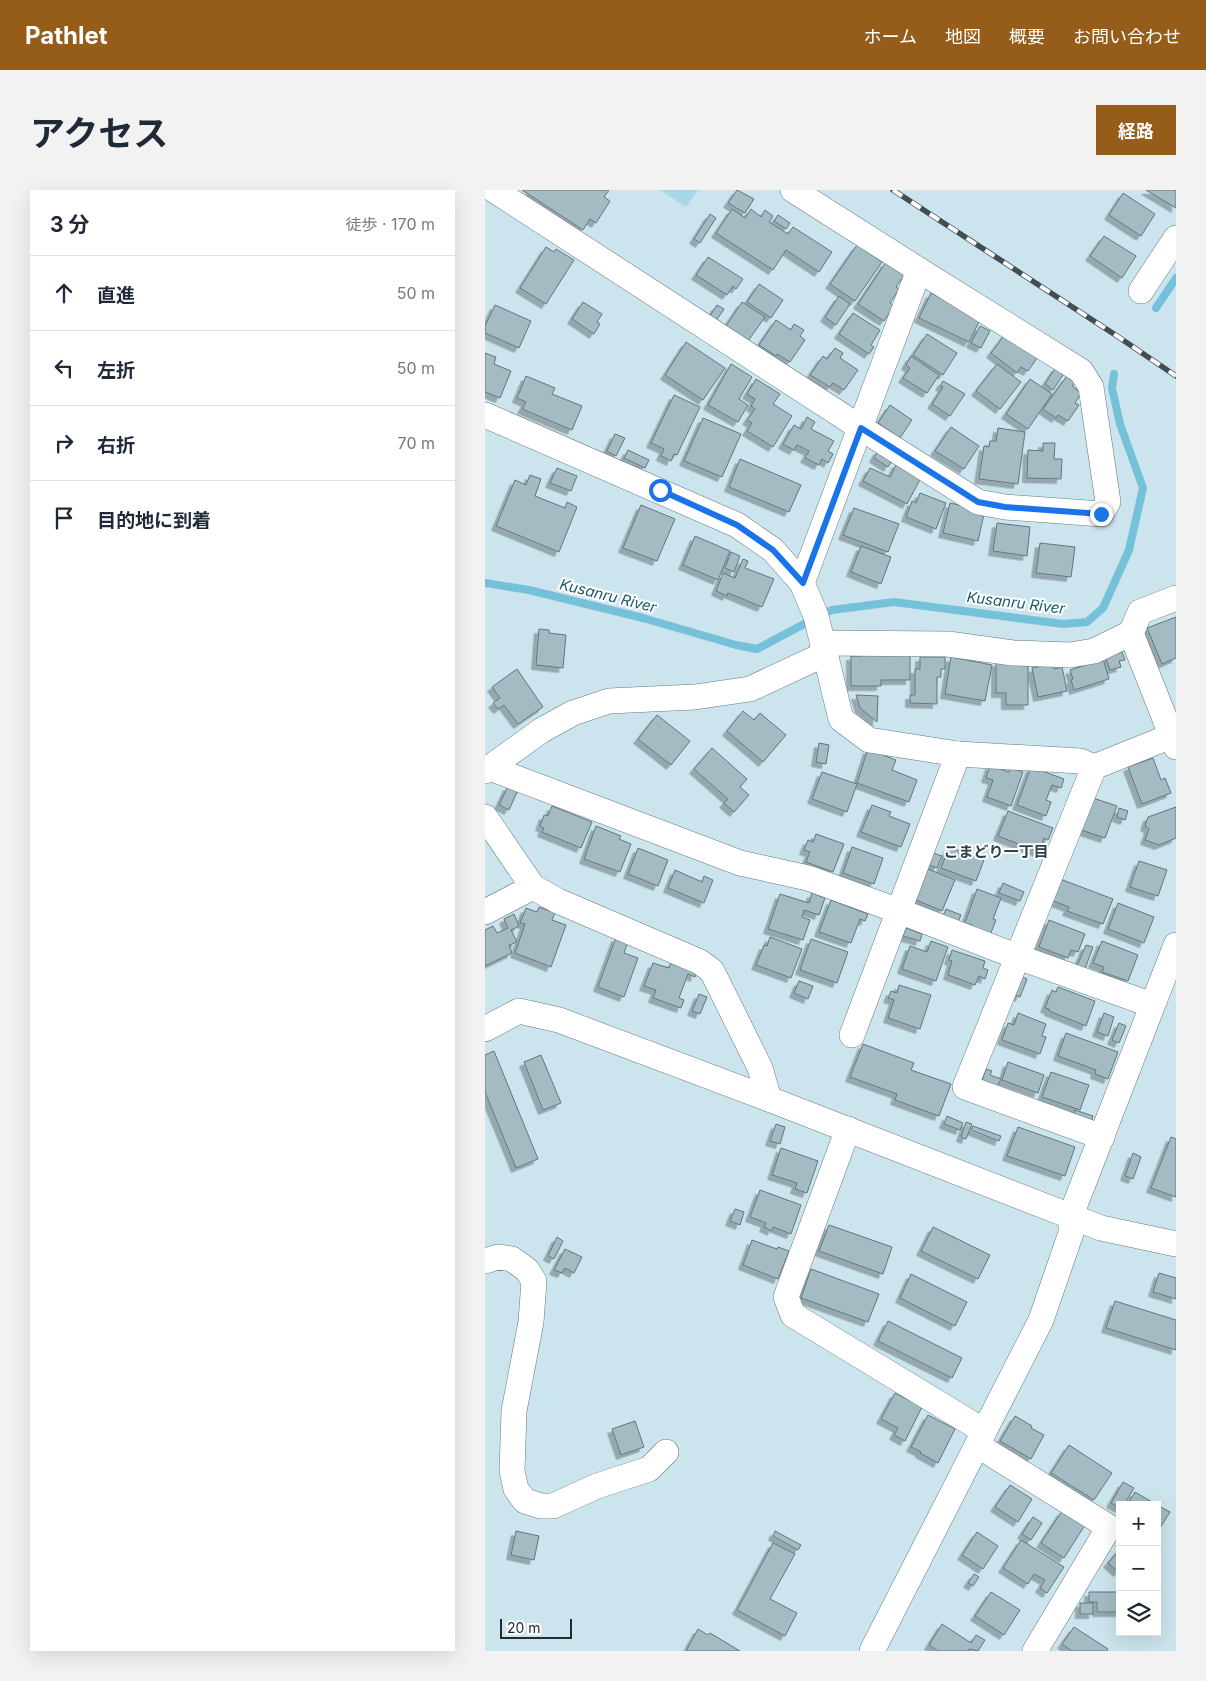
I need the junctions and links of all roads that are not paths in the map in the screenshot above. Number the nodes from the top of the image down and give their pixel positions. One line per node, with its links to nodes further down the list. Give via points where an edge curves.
1 (494, 190): 7 (street)
2 (793, 190): 4 (street)
3 (1176, 238): 5 (street)
4 (919, 270): 7 (street); 7 (street, via 1081,370 1091,387 1108,502 1101,514 978,502)
5 (1141, 291)
6 (485, 415): 8 (street, via 737,525 773,550)
7 (861, 428): 8 (street)
8 (803, 583): 11 (street)
9 (1176, 598): 10 (street, via 1140,612)
10 (1131, 633): 11 (street, via 1094,650 1070,655 948,644); 12 (street)
11 (824, 648): 13 (street, via 841,719 869,740); 15 (street, via 750,689 695,697 609,701 573,713 542,730)
12 (1175, 739): 14 (street)
13 (958, 754): 14 (street, via 1081,761); 18 (street)
14 (1094, 767): 21 (street)
15 (487, 769): 18 (street, via 740,863 808,878)
16 (485, 817): 17 (street)
17 (533, 887): 19 (street); 25 (street, via 558,901 700,962 712,971 760,1068)
18 (899, 910): 21 (street); 24 (street)
19 (485, 912)
20 (1176, 945): 22 (street)
21 (1017, 957): 22 (street); 27 (street, via 965,1087)
22 (1152, 1006): 27 (street)
23 (485, 1029): 25 (street, via 519,1012 559,1020)
24 (852, 1035)
25 (769, 1099): 26 (street)
26 (848, 1129): 28 (street); 31 (street, via 786,1297 793,1315)
27 (1102, 1137): 28 (street)
28 (1071, 1215): 29 (street, via 1101,1228); 31 (street, via 1071,1233 1041,1320)
29 (1176, 1244)
30 (485, 1261): 32 (street, via 498,1258 512,1260 527,1270 534,1281 531,1322 514,1411 512,1471 516,1489 525,1501 553,1506 597,1486 649,1469)
31 (981, 1438): 33 (street); 34 (street, via 1109,1527)
32 (666, 1452)
33 (872, 1651)
34 (1035, 1651)

